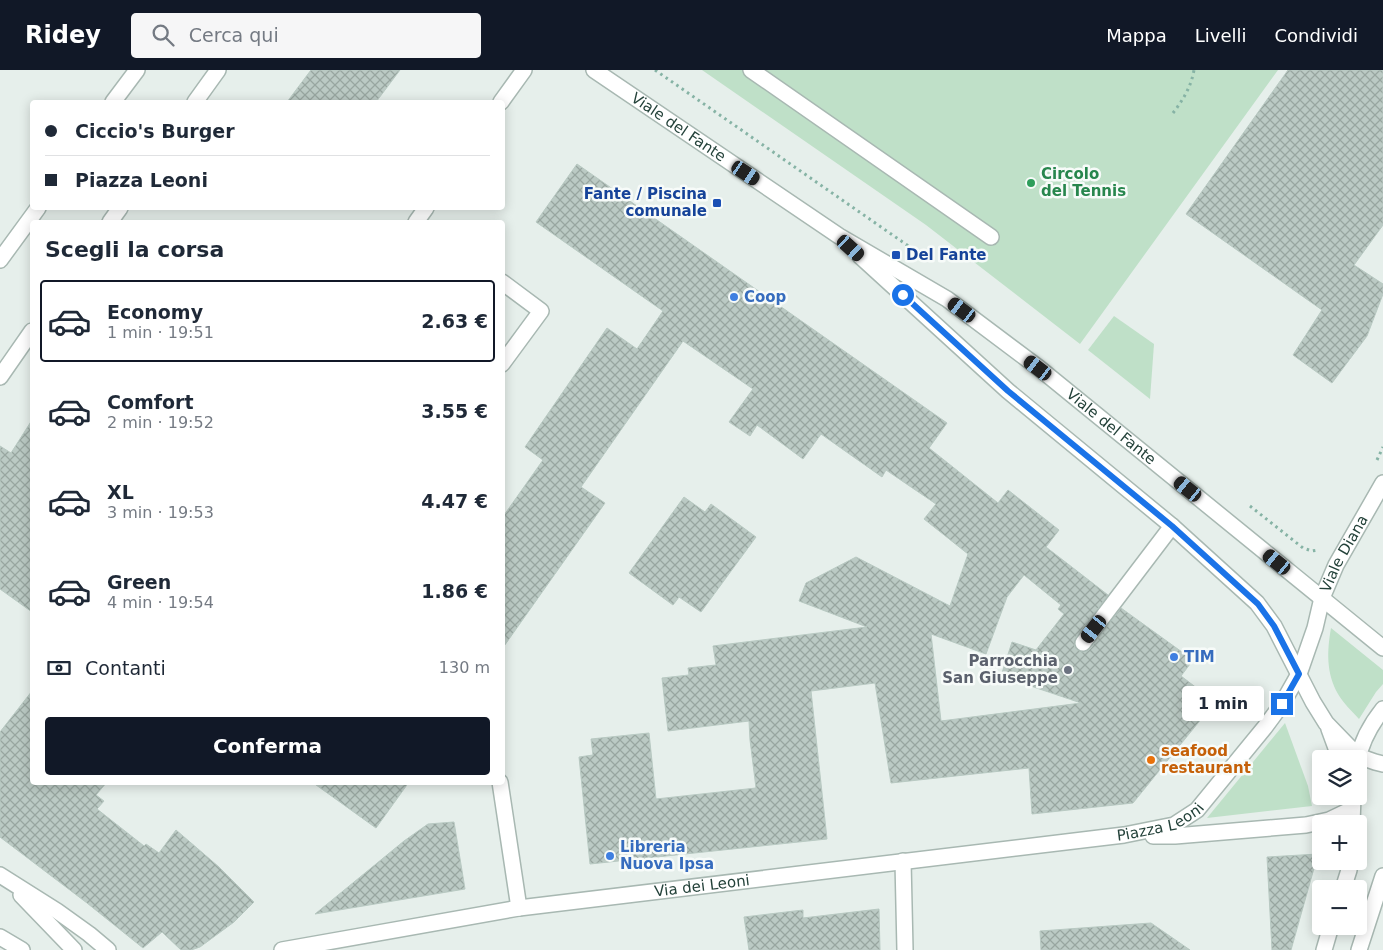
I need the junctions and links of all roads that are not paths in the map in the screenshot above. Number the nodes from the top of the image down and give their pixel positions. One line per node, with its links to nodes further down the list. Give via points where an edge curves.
1 (137, 70): 6 (street)
2 (218, 70): 7 (street)
3 (524, 70): 8 (street)
4 (594, 70): 10 (street, Viale del Fante)
5 (751, 70): 11 (street)
6 (114, 100)
7 (196, 100)
8 (502, 100)
9 (37, 210): 12 (street)
10 (838, 236): 18 (street, Viale del Fante, via 1008,391); 19 (street, Viale del Fante, via 947,298)
11 (991, 237)
12 (0, 260)
13 (505, 284): 15 (street, via 541,311)
14 (30, 334): 16 (street)
15 (505, 360)
16 (0, 377)
17 (1383, 483): 19 (street, Viale Diana, via 1336,565)
18 (1172, 526): 20 (street); 22 (street, Viale del Fante, via 1258,604 1274,626)
19 (1322, 598): 21 (street, Viale del Fante); 22 (street, Viale Diana, via 1316,628)
20 (1083, 643)
21 (1383, 648)
22 (1299, 674): 24 (street, Viale del Fante); 32 (street, Piazza Leoni, via 1265,727 1197,810 1174,825)
23 (1383, 709): 27 (street, via 1364,737)
24 (1326, 723): 25 (street); 26 (street)
25 (1336, 750)
26 (1351, 750)
27 (1360, 750)
28 (1367, 759): 29 (street)
29 (1380, 763)
30 (500, 785): 36 (street)
31 (1352, 806): 32 (street, Piazza Leoni, via 1330,820 1306,825 1175,836)
32 (1124, 835): 33 (street, Via dei Leoni)
33 (903, 861): 36 (street, Via dei Leoni); 43 (street)
34 (3, 876): 40 (street); 41 (street, via 58,911)
35 (1383, 876): 45 (street)
36 (519, 908): 42 (street, Via dei Leoni)
37 (1328, 935): 44 (street)
38 (0, 937): 39 (street)
39 (22, 950)
40 (74, 950)
41 (108, 950)
42 (282, 950)
43 (905, 950)
44 (1324, 950)
45 (1359, 950)

